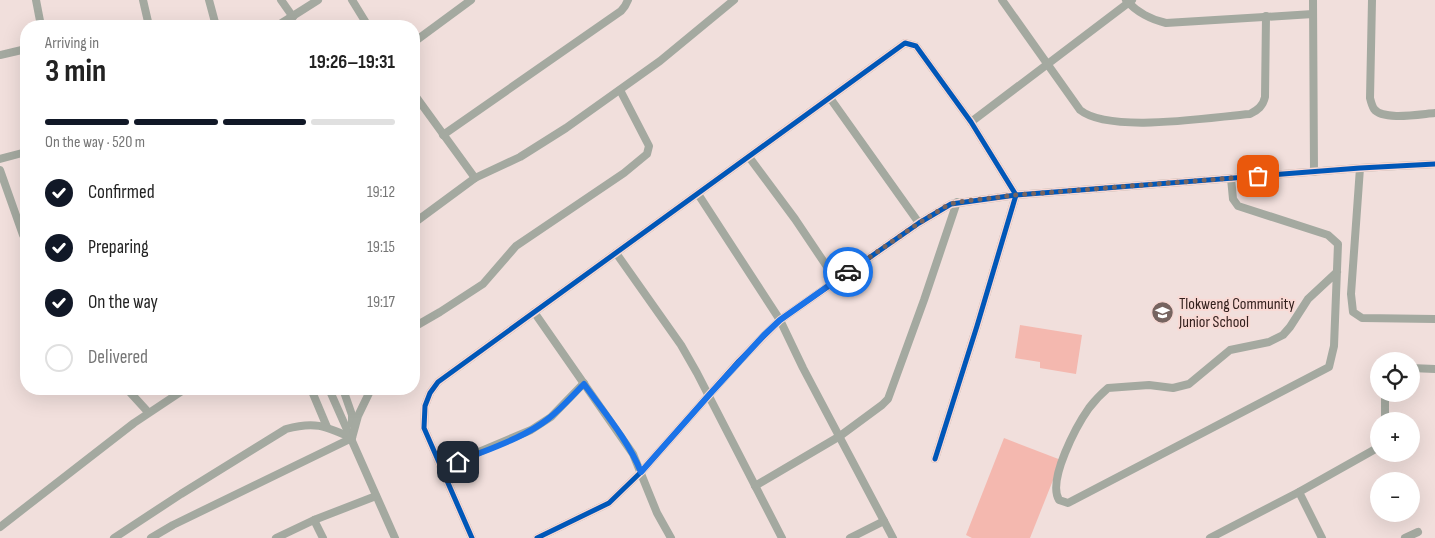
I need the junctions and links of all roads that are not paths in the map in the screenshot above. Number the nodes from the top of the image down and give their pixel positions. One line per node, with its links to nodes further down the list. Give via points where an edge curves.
1 (36, 0): 17 (street)
2 (143, 0): 18 (street)
3 (209, 0): 19 (street)
4 (281, 0): 16 (street)
5 (318, 0): 16 (street)
6 (352, 0): 21 (street)
7 (471, 0): 22 (street)
8 (628, 0): 31 (street, via 621,11)
9 (734, 0): 26 (street)
10 (1002, 0): 25 (street)
11 (1313, 0): 14 (street)
12 (1372, 0): 29 (street, via 1370,98 1374,109 1389,116)
13 (1129, 1): 15 (street, via 1138,11 1166,23); 25 (street)
14 (1314, 14): 15 (street); 38 (street)
15 (1266, 16): 25 (street, via 1265,97 1260,107 1250,114 1137,123 1093,117 1080,110)
16 (293, 17): 20 (street)
17 (40, 20)
18 (148, 20)
19 (214, 20)
20 (288, 20)
21 (364, 20)
22 (420, 38)
23 (20, 51): 24 (street)
24 (0, 56)
25 (1048, 62): 30 (street)
26 (620, 90): 39 (street, via 520,157); 53 (street, via 649,146 647,154 596,193 516,246 482,284)
27 (830, 98): 30 (street, via 909,43 916,46); 33 (street); 46 (street)
28 (420, 102): 31 (street)
29 (1435, 113)
30 (971, 122): 42 (street)
31 (443, 135): 39 (street)
32 (20, 154): 34 (street)
33 (749, 157): 41 (street); 49 (street)
34 (0, 159)
35 (1435, 164): 36 (street)
36 (1360, 168): 38 (street); 51 (street, via 1351,294 1353,312 1362,318)
37 (0, 170): 45 (street)
38 (1314, 172): 40 (street)
39 (475, 178): 44 (street)
40 (1231, 178): 42 (street); 48 (street, via 1233,199 1238,206 1333,238 1339,249)
41 (698, 194): 47 (street); 52 (street)
42 (1016, 195): 43 (street); 69 (street)
43 (957, 202): 46 (street); 67 (street, via 891,393 882,405)
44 (420, 219)
45 (20, 223)
46 (919, 223): 49 (street)
47 (616, 253): 50 (street); 63 (street, via 681,345)
48 (1337, 272): 48 (street, via 1308,299 1283,335 1269,342 1230,350 1189,384 1173,388 1149,385 1108,388 1076,430 1057,483 1056,494 1060,500 1068,503 1327,370 1334,346)
49 (836, 280): 52 (street)
50 (534, 312): 56 (street); 70 (street, via 438,382 430,393 424,406 424,428)
51 (1435, 319)
52 (780, 320): 63 (street); 67 (street)
53 (420, 324)
54 (1420, 368): 55 (street)
55 (1435, 369)
56 (584, 384): 70 (street, via 550,418 531,430); 71 (street, via 621,435)
57 (132, 395): 64 (street)
58 (176, 395): 64 (street)
59 (314, 395): 65 (street)
60 (332, 395): 66 (street)
61 (345, 395): 66 (street, via 352,415)
62 (368, 395): 66 (street)
63 (709, 395): 71 (street); 72 (street)
64 (148, 412): 77 (street)
65 (327, 427): 66 (street); 79 (street, via 302,425 286,429)
66 (351, 436): 74 (street); 80 (street)
67 (840, 436): 72 (street); 76 (street)
68 (1370, 452): 73 (street)
69 (936, 459)
70 (441, 468): 84 (street)
71 (641, 472): 85 (street, via 605,506); 86 (street)
72 (755, 486): 87 (street)
73 (1299, 492): 90 (street); 91 (street)
74 (376, 496): 75 (street); 83 (street)
75 (314, 520): 81 (street); 82 (street)
76 (884, 521): 88 (street); 89 (street)
77 (0, 528)
78 (1418, 532): 92 (street)
79 (114, 538)
80 (151, 538)
81 (276, 538)
82 (322, 538)
83 (395, 538)
84 (472, 538)
85 (536, 538)
86 (671, 538)
87 (782, 538)
88 (850, 538)
89 (893, 538)
90 (1211, 538)
91 (1322, 538)
92 (1405, 538)

